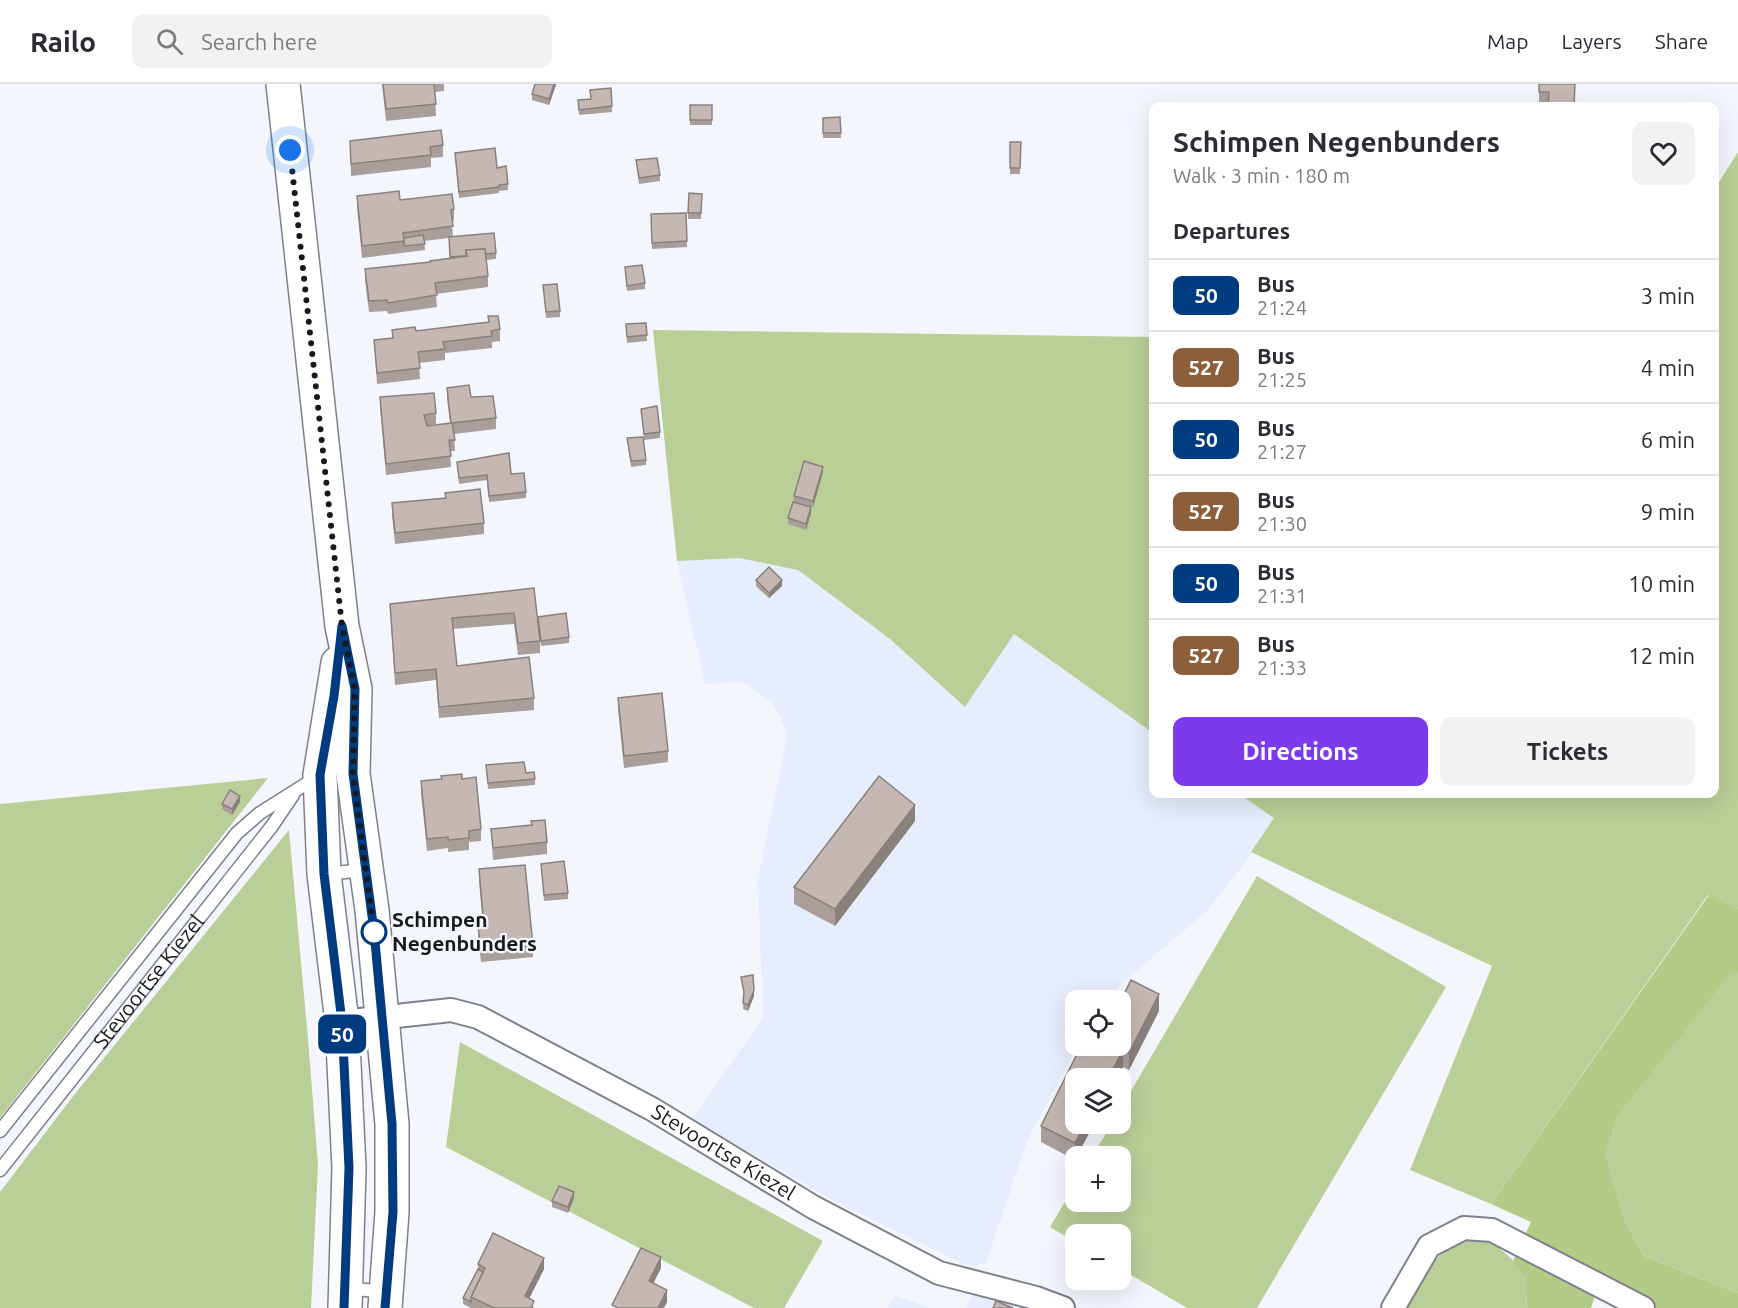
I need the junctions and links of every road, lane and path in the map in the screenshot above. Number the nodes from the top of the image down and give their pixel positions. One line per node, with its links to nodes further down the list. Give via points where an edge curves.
1 (283, 84): 2 (main road, Stevoortse Kiezel, via 342,626)
2 (328, 778): 3 (main road, Stevoortse Kiezel); 4 (main road, Stevoortse Kiezel); 7 (lane, Stevoortse Kiezel, via 260,813 237,833); 8 (lane, Stevoortse Kiezel, via 272,826)
3 (366, 870): 4 (lane); 5 (main road, Stevoortse Kiezel)
4 (324, 874): 6 (main road, Stevoortse Kiezel)
5 (383, 1017): 6 (street, Stevoortse Kiezel); 10 (main road, Stevoortse Kiezel, via 393,1212); 11 (street, Stevoortse Kiezel, via 451,1010 477,1017 652,1109 813,1207 939,1273)
6 (342, 1022): 9 (main road, Stevoortse Kiezel, via 349,1168)
7 (0, 1131)
8 (0, 1170)
9 (345, 1298): 10 (lane)
10 (386, 1300)
11 (1063, 1308)
12 (1392, 1308): 13 (street, via 1430,1246 1464,1228 1492,1230)
13 (1643, 1308)

